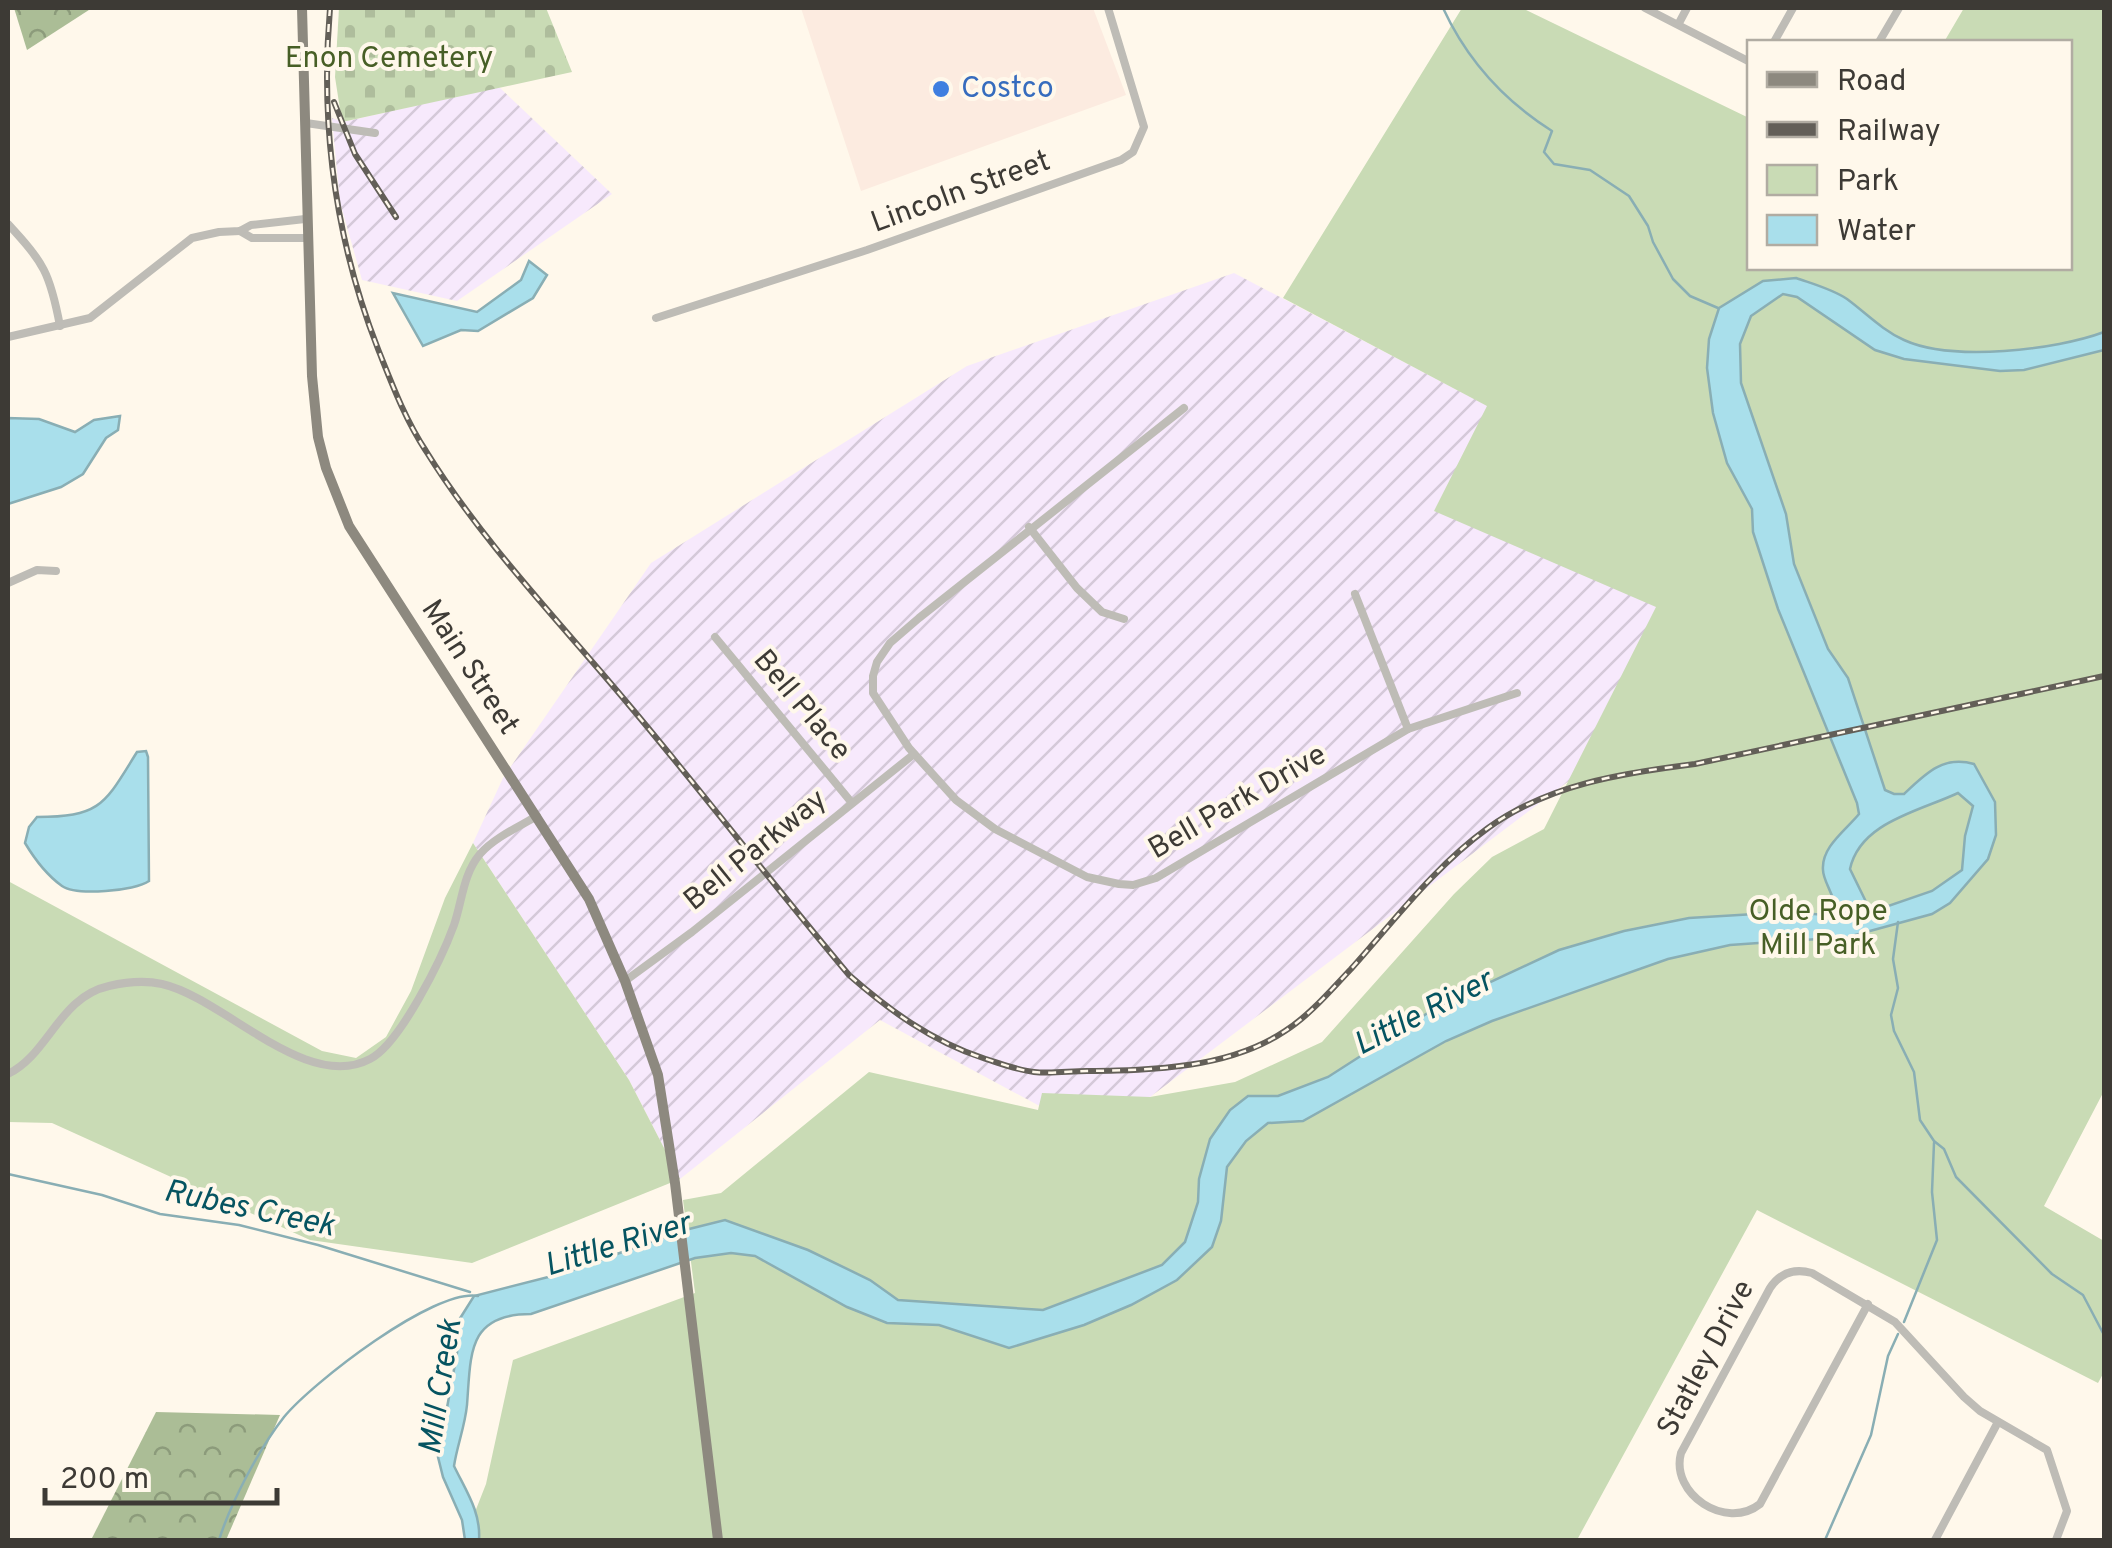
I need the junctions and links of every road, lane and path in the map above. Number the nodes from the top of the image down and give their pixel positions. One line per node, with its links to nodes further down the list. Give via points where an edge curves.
1 (302, 8): 11 (main road, Main Street)
2 (1108, 8): 17 (street, Lincoln Street, via 1144,128 1133,152 867,250)
3 (1644, 8): 7 (street)
4 (1687, 8): 7 (street)
5 (1793, 8): 8 (street)
6 (1899, 8): 9 (street)
7 (1679, 23): 10 (street)
8 (1775, 40)
9 (1880, 40)
10 (1747, 60)
11 (306, 123): 12 (street); 13 (main road, Main Street)
12 (376, 133)
13 (305, 219): 15 (street); 16 (main road, Main Street)
14 (8, 224): 18 (street, via 48,273)
15 (240, 231): 16 (street, via 252,238); 18 (street, via 192,238 98,313)
16 (306, 238): 31 (main road, Main Street, via 318,437 339,504 359,545)
17 (656, 318)
18 (60, 326): 19 (street)
19 (8, 338)
20 (1184, 408): 21 (street, Bell Park Drive)
21 (1029, 527): 25 (street, via 1077,588 1102,612); 29 (street, Bell Park Drive, via 890,642 876,662 874,693)
22 (56, 571): 23 (street, via 37,570)
23 (8, 584)
24 (1354, 594): 28 (street)
25 (1124, 619)
26 (715, 638): 30 (street, Bell Place)
27 (1517, 693): 28 (street, Bell Park Drive)
28 (1408, 729): 29 (street, Bell Park Drive, via 1260,820 1133,885 1087,877 995,829 956,800)
29 (914, 754): 30 (street, Bell Parkway)
30 (852, 802): 32 (street, Bell Parkway)
31 (537, 816): 32 (main road, Main Street, via 589,899); 33 (street, via 480,854 441,954 392,1042 369,1060 340,1067 312,1062 180,989 135,982 80,999 21,1068)
32 (625, 981): 36 (main road, Main Street, via 658,1075)
33 (8, 1074)
34 (1868, 1304): 34 (street, Statley Drive, via 1812,1272 1776,1280 1681,1453 1684,1488 1732,1515 1760,1504); 35 (street, Statley Drive)
35 (1998, 1422): 37 (street); 38 (street, Statley Drive, via 2040,1444 2052,1459 2067,1511)
36 (718, 1540)
37 (1934, 1540)
38 (2056, 1540)

